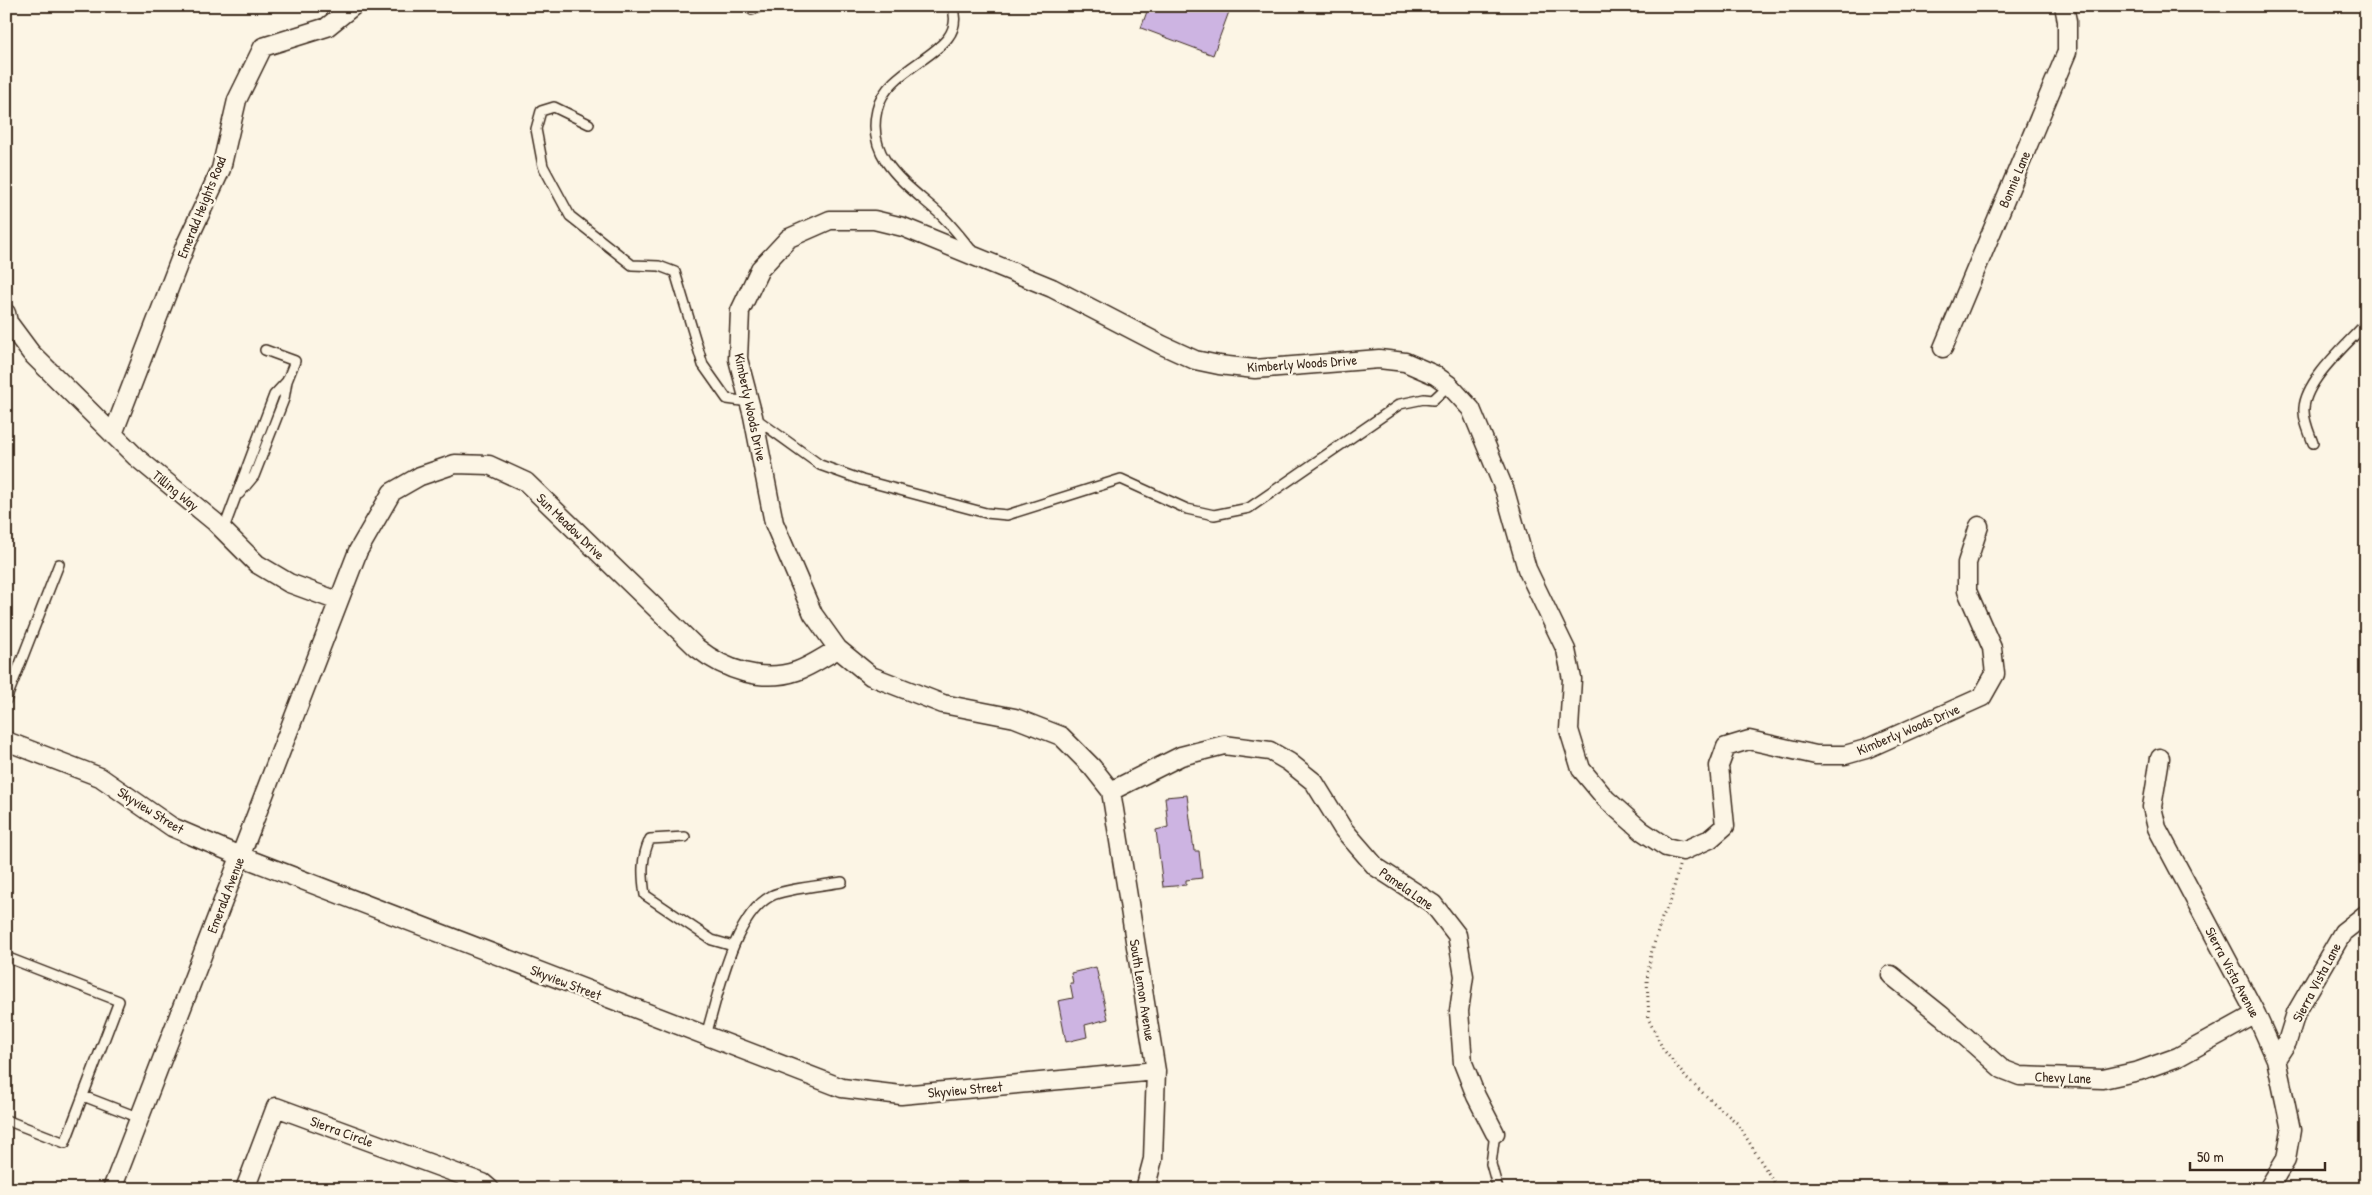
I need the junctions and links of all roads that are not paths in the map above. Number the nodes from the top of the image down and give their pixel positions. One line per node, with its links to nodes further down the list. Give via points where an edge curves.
1 (353, 6): 14 (street, Emerald Heights Road, via 327,27 263,47 237,100 220,168 186,244)
2 (762, 6): 5 (lane)
3 (952, 6): 7 (lane, via 954,31 934,53 905,70 886,88 874,128 878,146 892,172 944,219)
4 (2064, 6): 10 (street, Bonnie Lane, via 2067,52)
5 (752, 10)
6 (589, 124): 13 (lane, via 554,107 541,111 536,129 543,166 570,216 632,265 659,266 675,272 703,366 727,399)
7 (978, 258): 12 (street, Kimberly Woods Drive, via 1052,288 1195,360 1255,369 1389,359 1421,367); 13 (street, Kimberly Woods Drive, via 903,227 874,220 830,220 789,238 760,269 740,311 738,359)
8 (6, 313): 14 (street, Tilling Way, via 8,322 31,353)
9 (2366, 323): 15 (lane, via 2338,352 2308,396 2304,409)
10 (1944, 348)
11 (266, 350): 17 (lane, via 295,361 254,476 239,494)
12 (1449, 384): 13 (lane, via 1433,400 1400,404 1249,508 1214,515 1187,509 1121,479 1007,515 986,513 820,466); 16 (street, Kimberly Woods Drive, via 1471,409 1505,491 1527,569 1566,650 1572,679 1569,730 1581,769 1606,799 1666,847 1683,851 1710,839 1725,826 1719,766 1726,747 1750,740 1816,755 1846,755 1866,750 1982,697 1995,674 1992,648 1966,591 1967,563)
13 (751, 410): 20 (street, Kimberly Woods Drive, via 774,523 814,614)
14 (114, 434): 17 (street, Tilling Way, via 136,457)
15 (2313, 443)
16 (1979, 526)
17 (224, 531): 19 (street, Tilling Way, via 257,564 289,583)
18 (59, 564): 21 (lane)
19 (338, 601): 20 (street, Sun Meadow Drive, via 358,551 392,492 420,476 456,464 489,466 526,482 698,648 723,666 753,674 783,674 798,671); 26 (street, Emerald Avenue)
20 (838, 649): 24 (street, Kimberly Woods Drive, via 872,676 907,692 943,704 1016,718 1061,736)
21 (6, 700)
22 (6, 742): 26 (street, Skyview Street, via 100,777 172,827)
23 (2160, 758): 32 (street, Sierra Vista Avenue, via 2152,807 2157,828)
24 (1111, 791): 35 (street, South Lemon Avenue); 39 (street, Pamela Lane, via 1181,756 1224,745 1270,751 1314,782 1343,829 1376,867 1433,904 1457,935 1464,976 1459,1011 1463,1063)
25 (685, 837): 29 (lane, via 650,839 642,874 645,895 712,940)
26 (240, 856): 33 (street, Skyview Street); 37 (street, Emerald Avenue)
27 (842, 882): 29 (lane, via 773,895 758,904)
28 (2366, 914): 34 (street, Sierra Vista Lane, via 2343,932 2296,1013 2287,1042)
29 (733, 946): 33 (lane)
30 (6, 957): 36 (lane, via 119,1001)
31 (1891, 975): 32 (street, Chevy Lane, via 2002,1069 2020,1076 2103,1079 2139,1071 2178,1057)
32 (2256, 1014): 34 (street, Sierra Vista Avenue)
33 (706, 1035): 35 (street, Skyview Street, via 842,1088 869,1093 901,1095)
34 (2276, 1059): 45 (street, Sierra Vista Avenue, via 2291,1130 2286,1159)
35 (1156, 1071): 43 (street, South Lemon Avenue, via 1152,1159)
36 (83, 1096): 37 (lane); 38 (lane, via 65,1143)
37 (140, 1118): 40 (street, Emerald Avenue)
38 (6, 1120)
39 (1495, 1133): 44 (lane, via 1492,1164)
40 (112, 1189)
41 (245, 1189): 42 (street, Sierra Circle, via 276,1107 483,1183)
42 (490, 1189)
43 (1145, 1189)
44 (1498, 1189)
45 (2268, 1189)

